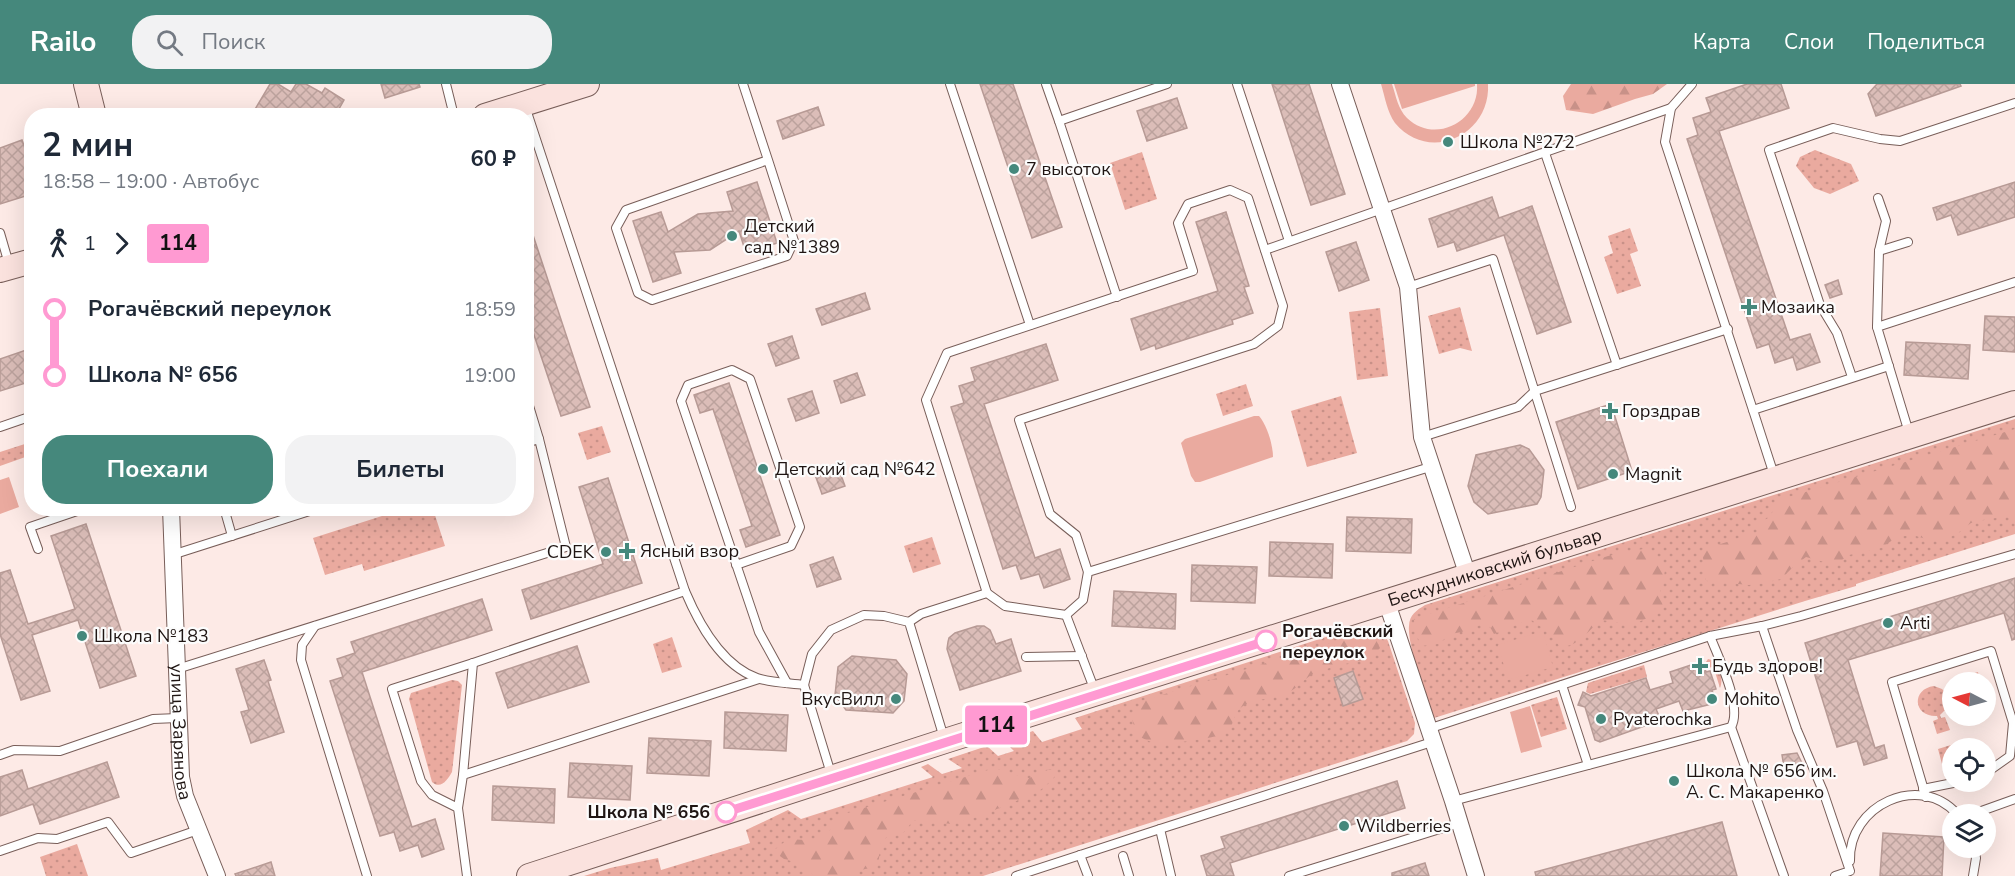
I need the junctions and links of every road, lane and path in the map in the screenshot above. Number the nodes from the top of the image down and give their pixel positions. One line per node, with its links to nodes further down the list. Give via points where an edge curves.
1 (86, 84): 13 (street)
2 (446, 84): 14 (lane)
3 (587, 84): 11 (street)
4 (743, 84): 21 (lane)
5 (950, 84): 33 (lane)
6 (1046, 84): 18 (lane)
7 (1167, 84): 18 (lane)
8 (1237, 84): 25 (lane)
9 (1340, 84): 23 (street)
10 (1692, 84): 17 (lane)
11 (524, 103): 15 (street); 16 (lane)
12 (2015, 103): 38 (lane, via 1900,141 1833,128 1768,150 1820,305 1837,333)
13 (92, 108)
14 (452, 108)
15 (509, 108)
16 (526, 108)
17 (1671, 108): 20 (lane); 35 (lane, via 1665,142)
18 (1059, 121): 32 (lane)
19 (534, 133): 63 (lane)
20 (1545, 153): 23 (lane); 36 (lane)
21 (768, 160): 21 (lane, via 626,210 616,228 638,293 652,300 787,256 794,241)
22 (1878, 198): 28 (lane, via 1886,221)
23 (1382, 210): 25 (lane); 31 (street)
24 (0, 233): 29 (lane)
25 (1289, 240): 27 (lane)
26 (1908, 242): 28 (lane)
27 (1265, 250): 32 (lane, via 1248,198 1230,190 1188,204 1178,223 1193,271); 61 (lane, via 1283,306 1278,326 1254,344 1019,420 1050,514 1076,535)
28 (1879, 251): 34 (lane)
29 (14, 266)
30 (2015, 282): 34 (lane)
31 (1408, 287): 39 (lane, via 1493,259); 46 (street)
32 (1117, 297): 33 (lane)
33 (1030, 325): 64 (lane, via 947,353 926,400)
34 (1877, 327): 37 (lane)
35 (1728, 329): 36 (lane); 41 (lane)
36 (1617, 365): 39 (lane)
37 (1889, 366): 38 (lane); 45 (lane)
38 (1852, 377): 41 (lane)
39 (1534, 391): 46 (lane, via 1518,407); 51 (lane)
40 (2015, 403): 45 (street, Бескудниковский бульвар)
41 (1752, 410): 50 (lane)
42 (24, 419): 44 (lane)
43 (534, 422): 47 (lane)
44 (0, 427)
45 (1910, 436): 50 (street, Бескудниковский бульвар)
46 (1422, 437): 49 (street)
47 (539, 439): 48 (lane); 68 (lane, via 566,547)
48 (534, 441)
49 (1430, 467): 61 (lane); 62 (street)
50 (1775, 479): 62 (street, Бескудниковский бульвар)
51 (1571, 507)
52 (62, 516): 57 (lane, via 30,527)
53 (171, 516): 59 (street, улица Зарянова)
54 (226, 516): 56 (lane)
55 (294, 516): 56 (lane)
56 (232, 536): 59 (lane)
57 (38, 549)
58 (2015, 554): 69 (lane)
59 (172, 555): 74 (street, улица Зарянова)
60 (736, 565): 60 (lane, via 681,401 688,385 732,370 750,379 800,527 791,546); 76 (lane, via 759,632)
61 (1088, 572): 66 (lane, via 1083,600)
62 (1468, 576): 65 (street, Бескудниковский бульвар)
63 (685, 591): 73 (lane); 75 (lane, via 709,639 740,669)
64 (987, 593): 66 (lane, via 1005,606); 67 (lane, via 921,614)
65 (1387, 603): 79 (street, Бескудниковский бульвар); 82 (street)
66 (1066, 615): 71 (lane)
67 (909, 622): 77 (lane, via 864,615 831,630 812,654); 83 (lane)
68 (316, 626): 74 (lane); 105 (lane, via 302,645 301,660)
69 (1762, 626): 70 (lane); 103 (lane)
70 (1710, 636): 78 (lane); 81 (lane, via 1734,709)
71 (1082, 656): 72 (lane); 79 (lane)
72 (1026, 657)
73 (473, 663): 87 (lane); 95 (lane, via 392,689 421,781 432,795)
74 (176, 669): 80 (street, улица Зарянова)
75 (759, 679): 76 (lane); 87 (lane)
76 (787, 683): 77 (lane)
77 (804, 685): 88 (lane)
78 (1562, 685): 82 (lane); 85 (lane)
79 (1096, 694): 83 (street, Бескудниковский бульвар)
80 (178, 718): 84 (lane, via 153,719 60,751 14,750); 98 (street, улица Зарянова, via 181,777)
81 (1731, 727): 85 (lane); 114 (lane)
82 (1430, 735): 92 (street); 97 (lane)
83 (945, 741): 88 (street, Бескудниковский бульвар)
84 (0, 755)
85 (1588, 765): 92 (lane)
86 (1996, 766): 90 (lane, via 2010,756 2013,723 1991,651 1892,682)
87 (463, 775): 95 (lane)
88 (832, 778): 107 (street, Бескудниковский бульвар)
89 (1942, 787): 90 (lane)
90 (1924, 793): 93 (lane); 103 (lane, via 1885,801 1868,814 1855,830 1849,851)
91 (2015, 800): 94 (lane)
92 (1453, 801): 96 (street)
93 (1944, 804)
94 (1996, 806)
95 (458, 808): 106 (lane)
96 (1459, 823): 112 (lane); 113 (street)
97 (1160, 829): 100 (lane); 111 (lane)
98 (198, 830): 99 (lane, via 131,853 108,822 57,839 38,838); 104 (street, улица Зарянова)
99 (0, 851)
100 (1080, 855): 108 (lane); 109 (lane)
101 (1123, 856): 110 (lane)
102 (1976, 858): 116 (lane)
103 (1851, 874): 115 (lane)
104 (217, 876)
105 (367, 876)
106 (467, 876)
107 (529, 876)
108 (1016, 876)
109 (1088, 876)
110 (1129, 876)
111 (1171, 876)
112 (1289, 876)
113 (1476, 876)
114 (1784, 876)
115 (1835, 876)
116 (1973, 876)

